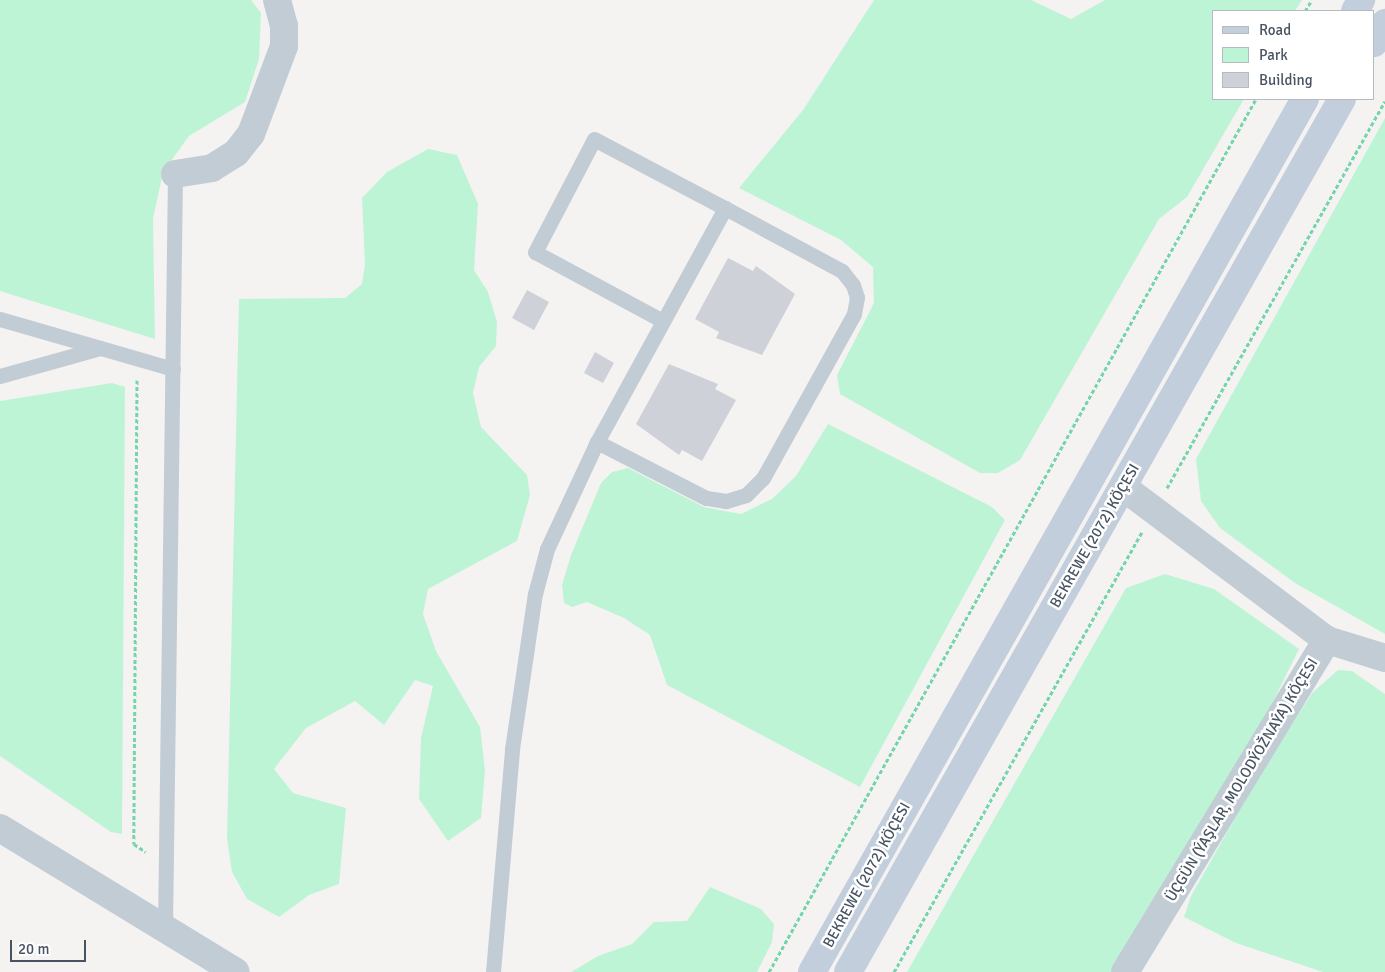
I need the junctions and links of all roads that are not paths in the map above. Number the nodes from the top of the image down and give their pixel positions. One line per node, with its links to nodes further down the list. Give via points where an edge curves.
1 (277, 0): 6 (street, via 284,26 284,46 251,134 236,153 212,168)
2 (1385, 23): 3 (main road)
3 (1375, 40)
4 (1304, 100): 21 (main road, BEKREWE (2072) KÖÇESI)
5 (1341, 100): 14 (main road, BEKREWE (2072) KÖÇESI)
6 (175, 174): 11 (lane)
7 (725, 208): 9 (lane); 9 (lane, via 594,139 535,252); 13 (lane, via 842,270 857,297 854,314 763,478 746,495 726,501 706,498)
8 (0, 319): 10 (lane)
9 (663, 321): 13 (lane)
10 (102, 348): 11 (lane); 12 (lane)
11 (173, 369): 18 (lane)
12 (0, 376)
13 (597, 442): 20 (lane, via 547,549 535,594 512,749)
14 (1123, 487): 15 (street); 22 (main road, BEKREWE (2072) KÖÇESI)
15 (1327, 640): 16 (street); 23 (street, ÜÇGÜN (ÝAŞLAR, MOLODÝOŽNAÝA) KÖÇESI)
16 (1385, 658)
17 (0, 828): 18 (street)
18 (165, 928): 19 (street)
19 (218, 967)
20 (493, 972)
21 (812, 972)
22 (848, 972)
23 (1125, 972)

